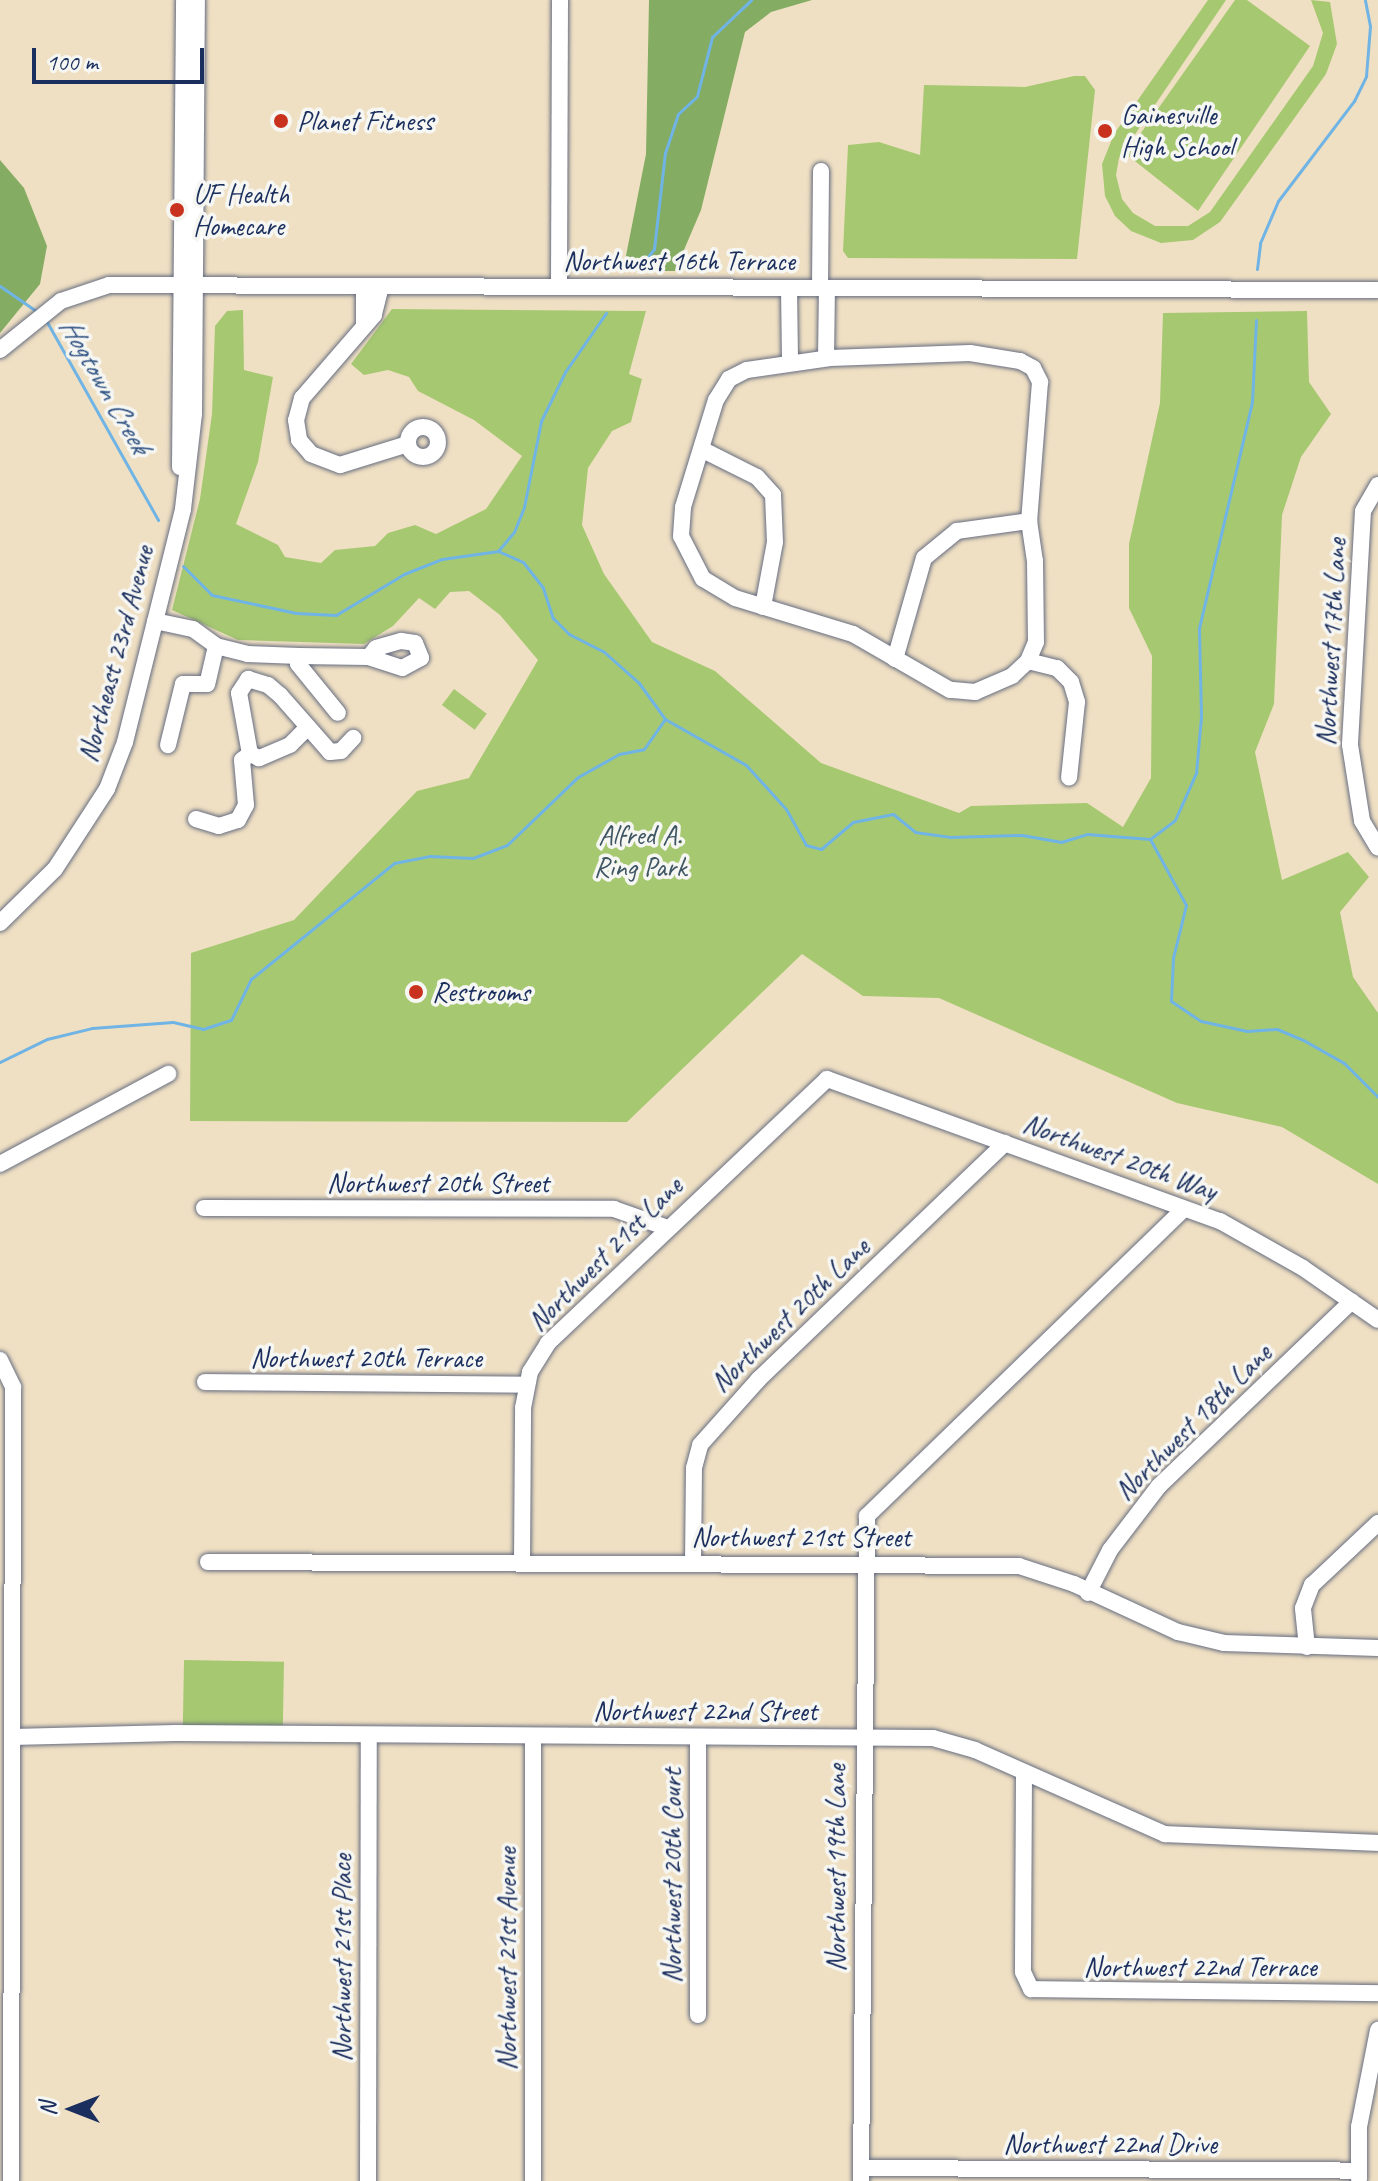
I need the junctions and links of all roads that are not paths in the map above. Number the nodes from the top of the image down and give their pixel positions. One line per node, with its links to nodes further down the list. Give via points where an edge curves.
1 (184, 0): 5 (street, Northeast 23rd Avenue)
2 (197, 0): 5 (street, Northeast 23rd Avenue)
3 (560, 0): 7 (street)
4 (821, 171): 9 (street)
5 (188, 286): 6 (street, Northwest 16th Terrace); 11 (street, Northwest 16th Terrace, via 109,285 61,301); 19 (street, Northeast 23rd Avenue, via 192,446)
6 (373, 286): 7 (street, Northwest 16th Terrace); 14 (street, via 377,311 302,398 296,420 299,440 311,454 340,465)
7 (559, 286): 8 (street, Northwest 16th Terrace)
8 (789, 288): 9 (street, Northwest 16th Terrace); 13 (street)
9 (824, 288): 10 (street, Northwest 16th Terrace); 12 (street)
10 (1378, 290)
11 (0, 350)
12 (826, 358): 13 (street); 17 (street, via 970,353 1033,368 1040,382)
13 (790, 363): 15 (street, via 729,379 716,400)
14 (408, 444)
15 (703, 450): 18 (street, via 757,477 773,495 775,542); 18 (street, via 683,507 681,536 687,557 703,579)
16 (1378, 485): 36 (street, Northwest 17th Lane, via 1363,511 1350,745 1362,821)
17 (1029, 521): 24 (street, via 957,531 924,558); 25 (street, via 1037,609 1036,642)
18 (763, 607): 24 (street, via 853,634)
19 (155, 621): 20 (street, via 193,629); 37 (street, Northeast 23rd Avenue, via 125,742 107,789 55,869)
20 (216, 646): 21 (street); 27 (street)
21 (265, 656): 22 (street); 26 (street)
22 (299, 656): 23 (street); 29 (street, via 298,664)
23 (369, 657)
24 (895, 659): 25 (street, via 950,690 975,692 1012,676)
25 (1028, 661): 34 (street, via 1057,668 1071,682 1077,702)
26 (261, 681): 28 (street, via 248,679); 30 (street)
27 (207, 684): 28 (street); 32 (street, via 183,684)
28 (239, 693): 33 (street)
29 (338, 713)
30 (308, 727): 31 (street, via 330,752 341,751); 33 (street, via 275,753 259,758)
31 (353, 738)
32 (168, 745)
33 (250, 754): 35 (street, via 242,760 246,805 238,820 219,826)
34 (1069, 778)
35 (196, 819)
36 (1378, 848)
37 (0, 923)
38 (168, 1074): 41 (street)
39 (827, 1079): 40 (street, Northwest 20th Way); 44 (street, Northwest 21st Lane)
40 (1005, 1143): 43 (street, Northwest 20th Way); 54 (street, Northwest 20th Lane, via 759,1379 700,1445)
41 (0, 1164)
42 (204, 1208): 44 (street, Northwest 20th Street, via 614,1209)
43 (1183, 1210): 45 (street, Northwest 20th Way, via 1254,1238); 53 (street, Northwest 19th Lane, via 867,1516)
44 (668, 1228): 49 (street, Northwest 21st Lane, via 548,1343)
45 (1352, 1301): 46 (street, Northwest 20th Way); 55 (street, Northwest 18th Lane, via 1159,1486 1116,1541)
46 (1378, 1320)
47 (0, 1360): 56 (street, via 13,1387)
48 (205, 1382): 49 (street, Northwest 20th Terrace)
49 (526, 1385): 52 (street, Northwest 21st Lane)
50 (1378, 1523): 57 (street, via 1312,1585 1303,1608)
51 (208, 1562): 52 (street, Northwest 21st Street)
52 (522, 1563): 54 (street, Northwest 21st Street)
53 (863, 1563): 54 (street, Northwest 21st Street); 55 (street, Northwest 21st Street, via 1019,1566); 63 (street, Northwest 19th Lane)
54 (693, 1564)
55 (1088, 1593): 57 (street, Northwest 21st Street, via 1178,1632 1224,1643)
56 (6, 1636): 60 (street)
57 (1307, 1647): 58 (street, Northwest 21st Street)
58 (1378, 1648)
59 (369, 1736): 60 (street, Northwest 22nd Street); 61 (street, Northwest 22nd Street); 73 (street, Northwest 21st Place)
60 (12, 1737): 66 (street)
61 (533, 1737): 62 (street, Northwest 22nd Street); 74 (street, Northwest 21st Avenue)
62 (698, 1737): 63 (street, Northwest 22nd Street); 68 (street, Northwest 20th Court)
63 (863, 1737): 64 (street, Northwest 22nd Street, via 953,1741); 70 (street, Northwest 19th Lane)
64 (1024, 1773): 65 (street, Northwest 22nd Street, via 1165,1834); 67 (street, Northwest 22nd Terrace, via 1022,1919 1031,1989)
65 (1378, 1843)
66 (6, 1921): 72 (street)
67 (1378, 1993)
68 (698, 2015)
69 (1378, 2030): 71 (street, via 1359,2127)
70 (861, 2174): 71 (street, Northwest 22nd Drive)
71 (1359, 2176)
72 (11, 2181)
73 (368, 2181)
74 (533, 2181)

